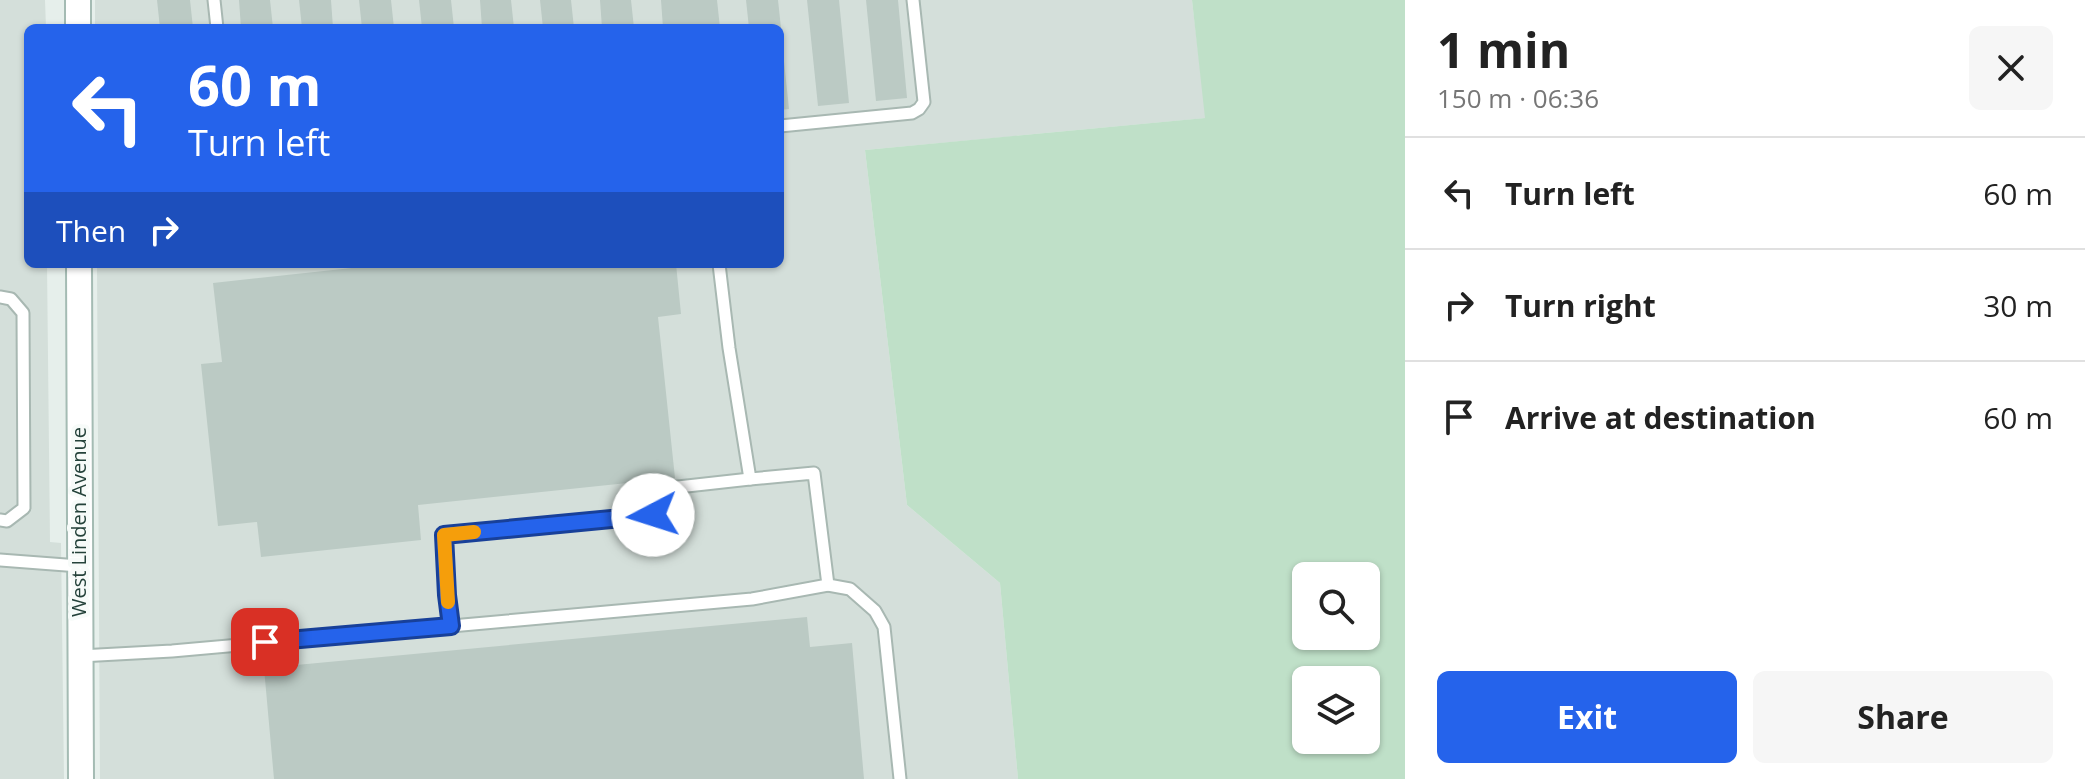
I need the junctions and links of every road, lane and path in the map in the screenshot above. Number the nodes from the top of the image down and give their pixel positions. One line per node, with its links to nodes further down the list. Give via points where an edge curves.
1 (78, 0): 4 (main road)
2 (214, 0): 5 (lane)
3 (913, 0): 6 (lane, via 924,102 919,109)
4 (78, 24)
5 (217, 24)
6 (784, 126)
7 (79, 268): 13 (main road, West Linden Avenue)
8 (719, 268): 10 (lane)
9 (0, 297): 11 (lane, via 11,299 23,313 24,508 7,521)
10 (750, 479): 14 (lane, via 814,473); 15 (lane, via 651,490 653,515 444,535)
11 (0, 520)
12 (0, 560): 13 (lane)
13 (79, 566): 16 (main road, West Linden Avenue)
14 (828, 585): 15 (lane, via 752,599); 18 (lane, via 850,589 884,627)
15 (451, 626): 16 (lane)
16 (80, 656): 17 (main road, West Linden Avenue)
17 (81, 779)
18 (900, 779)

